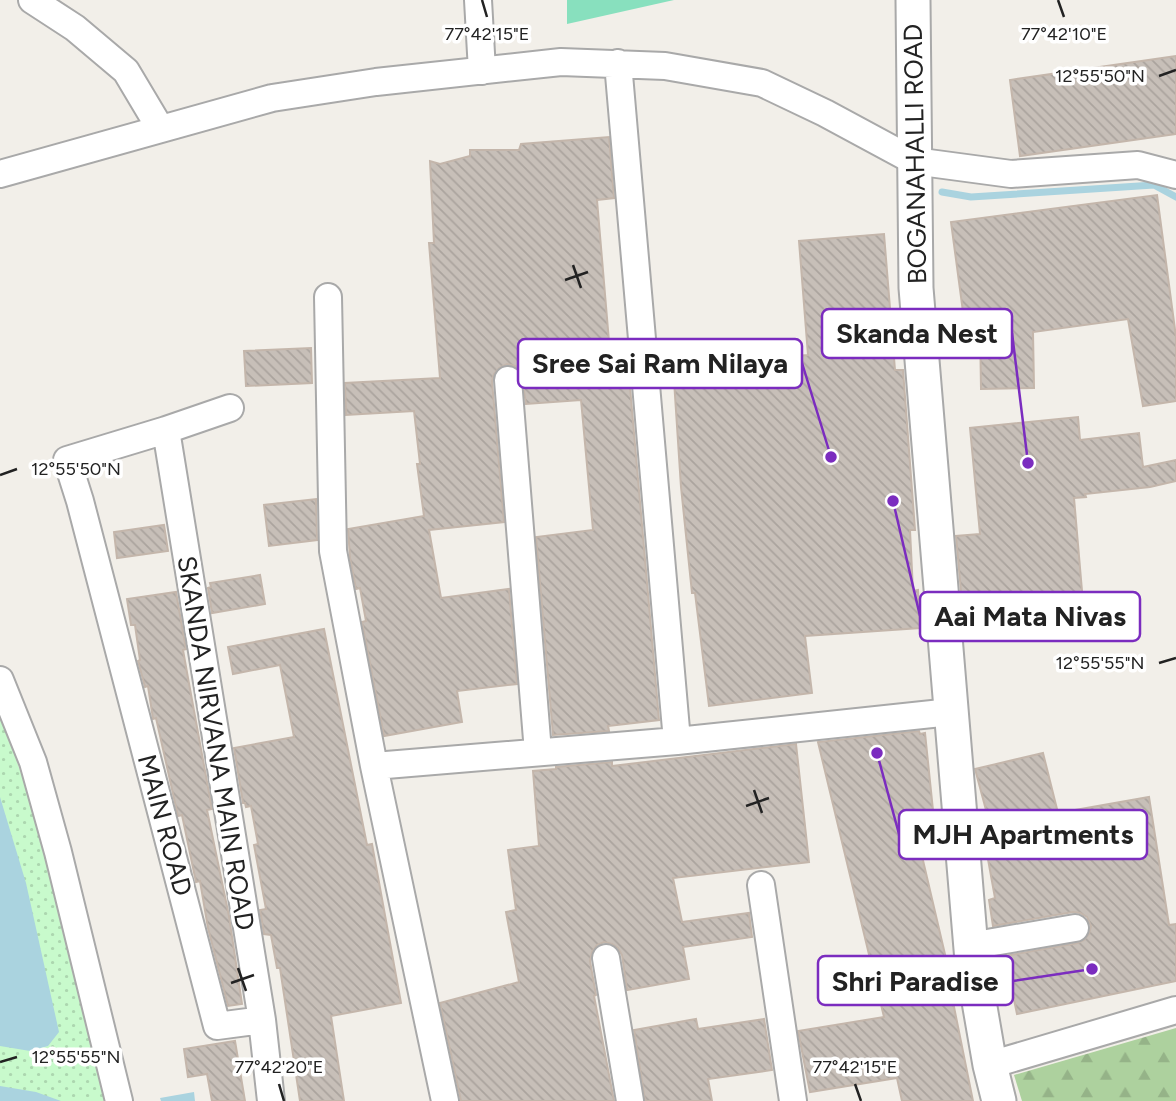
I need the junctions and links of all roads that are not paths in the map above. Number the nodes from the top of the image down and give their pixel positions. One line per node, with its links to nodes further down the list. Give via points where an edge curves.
1 (33, 0): 5 (street)
2 (57, 0): 5 (street)
3 (478, 0): 6 (street)
4 (913, 0): 9 (street, BOGANAHALLI ROAD)
5 (75, 28): 8 (street, via 126,71)
6 (482, 71): 7 (street, via 561,62); 8 (street, via 272,98)
7 (619, 73): 9 (street, via 665,66 762,83); 18 (street)
8 (160, 128): 10 (street)
9 (914, 161): 11 (street, via 1011,174 1138,165); 17 (street, BOGANAHALLI ROAD, via 916,288)
10 (0, 174)
11 (1176, 175)
12 (328, 297): 20 (street, via 333,551)
13 (508, 380): 19 (street)
14 (230, 408): 15 (street)
15 (166, 430): 26 (street, SKANDA NIRVANA MAIN ROAD); 26 (street, MAIN ROAD, via 67,460 217,1026)
16 (0, 680): 28 (street, via 37,775)
17 (951, 712): 18 (street); 23 (street, BOGANAHALLI ROAD)
18 (677, 741): 19 (street)
19 (538, 752): 20 (street)
20 (374, 766): 30 (street)
21 (761, 885): 32 (street)
22 (1075, 928): 23 (street)
23 (970, 946): 27 (street, BOGANAHALLI ROAD)
24 (606, 958): 31 (street)
25 (1176, 1010): 27 (street)
26 (262, 1020): 29 (street)
27 (990, 1065): 33 (street, BOGANAHALLI ROAD)
28 (119, 1101)
29 (271, 1101)
30 (445, 1101)
31 (630, 1101)
32 (793, 1101)
33 (999, 1101)

